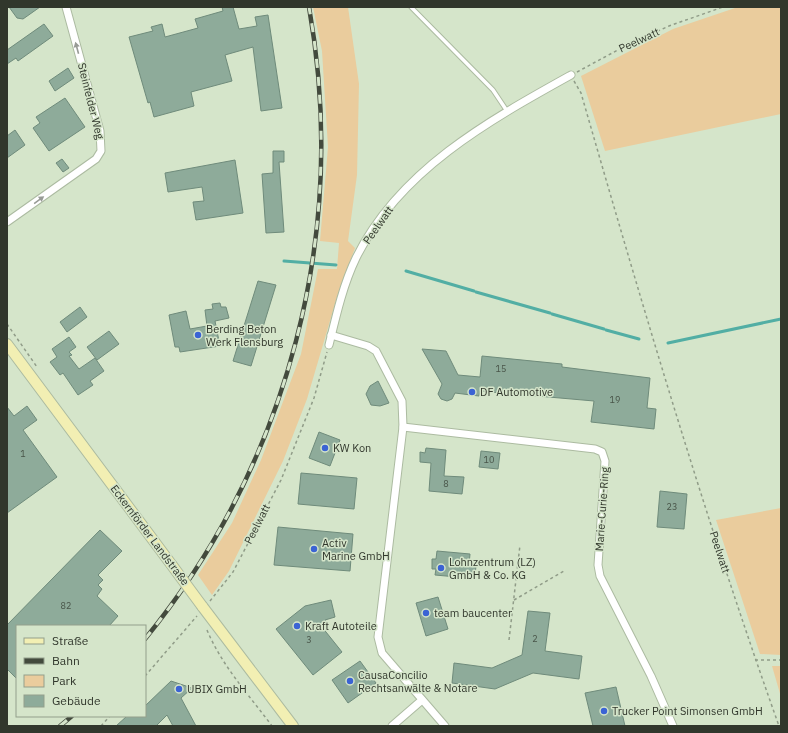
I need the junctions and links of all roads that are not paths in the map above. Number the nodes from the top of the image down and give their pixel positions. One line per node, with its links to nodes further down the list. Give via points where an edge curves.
1 (66, 7): 5 (street, Steinfelder Weg, one-way to 1, via 96,159 101,151 100,131)
2 (411, 7): 4 (lane, via 493,90)
3 (572, 78): 4 (street, Peelwatt)
4 (507, 111): 6 (street, Peelwatt, via 440,158 383,213 357,257 346,283)
5 (7, 222)
6 (331, 335): 8 (street, Peelwatt); 9 (street, via 368,346 376,351 402,401)
7 (7, 344): 11 (street, Eckernförder Landstraße, bridge, via 171,564 205,605)
8 (329, 345)
9 (403, 427): 10 (street, via 378,637 382,653); 14 (street, Marie-Curie-Ring, via 595,448 602,452 605,461 598,565 600,576 651,676)
10 (422, 700): 12 (street); 13 (street)
11 (293, 726)
12 (392, 726)
13 (445, 726)
14 (673, 726)

